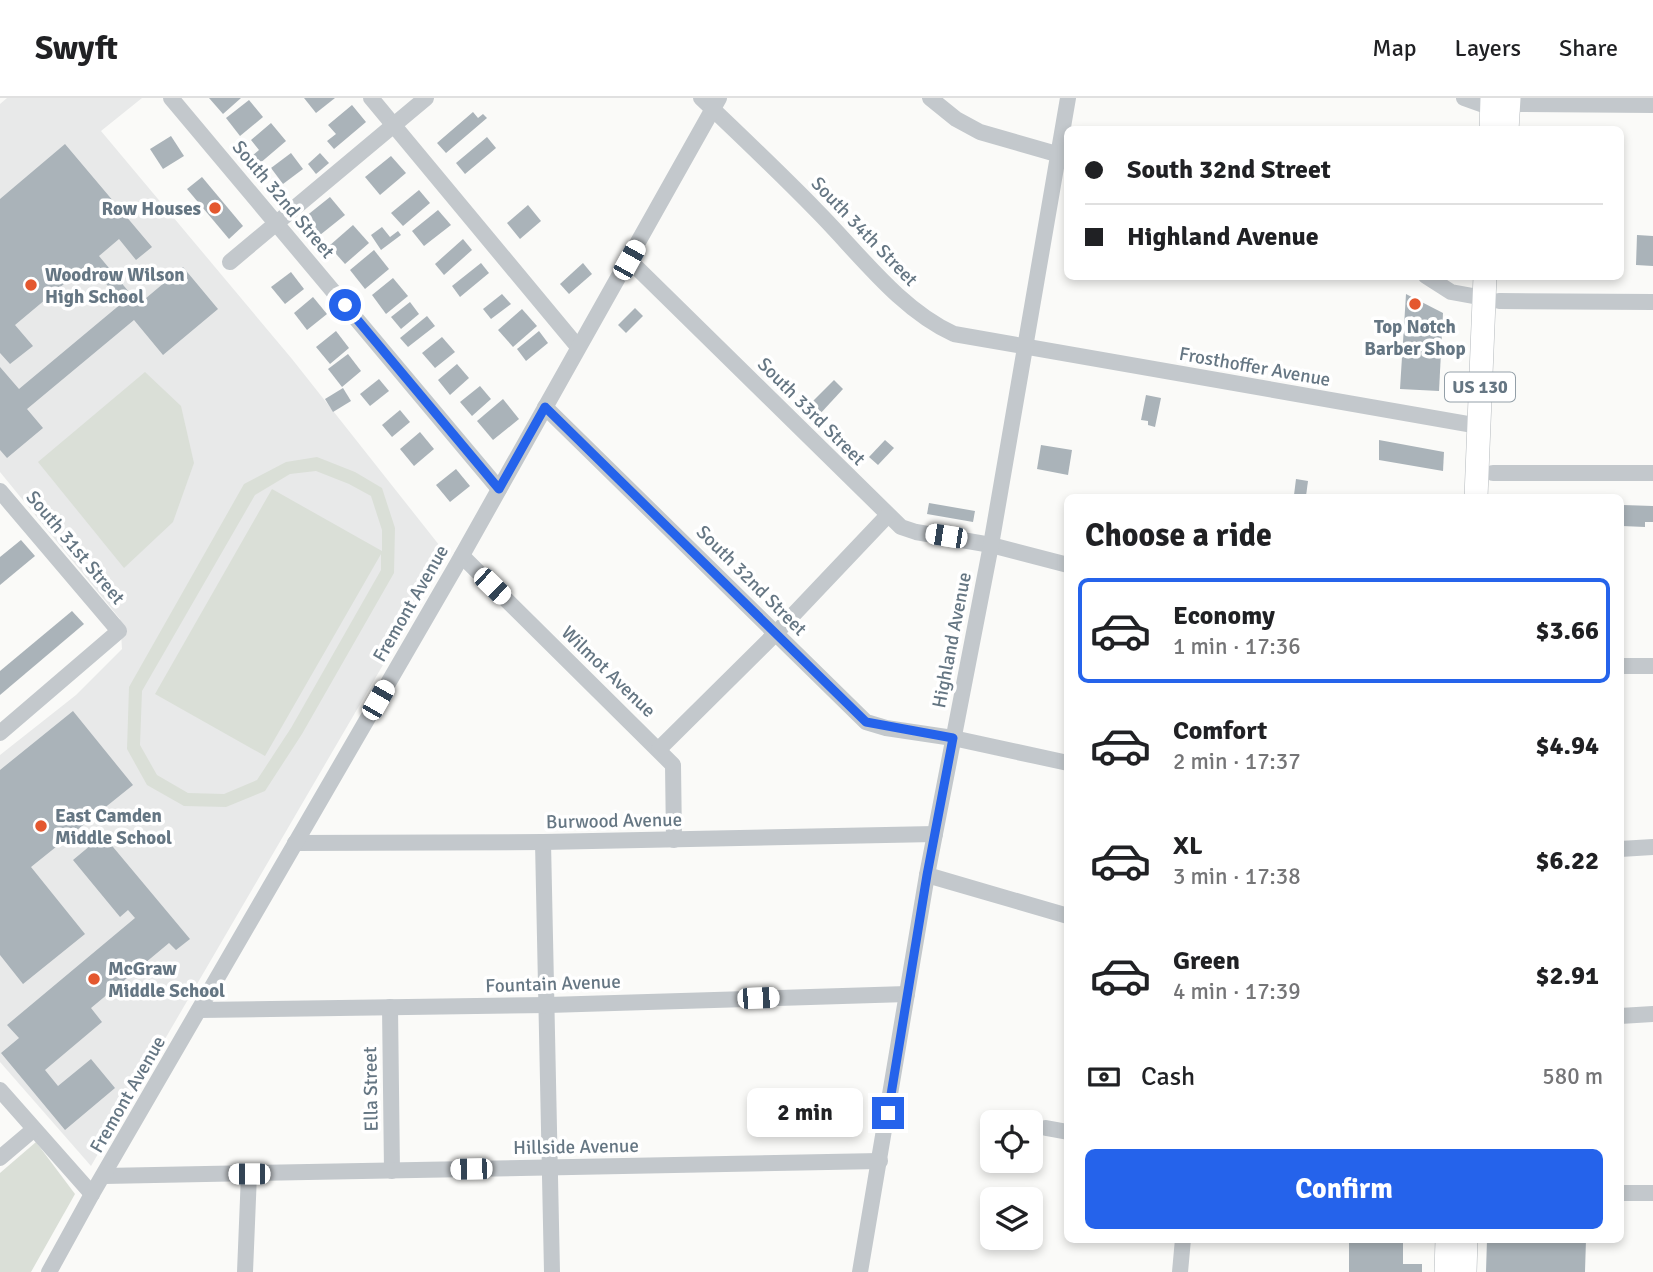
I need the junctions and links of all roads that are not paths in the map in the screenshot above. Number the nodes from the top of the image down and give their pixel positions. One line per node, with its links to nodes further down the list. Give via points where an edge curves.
1 (171, 98): 14 (street, South 32nd Street)
2 (371, 98): 10 (street)
3 (426, 98): 10 (street)
4 (930, 98): 13 (street, via 980,132)
5 (1068, 98): 11 (street, Highland Avenue)
6 (1464, 98): 9 (street)
7 (711, 102): 15 (street, Fremont Avenue); 20 (street, South 34th Street, via 914,311 954,334)
8 (1653, 105): 9 (street)
9 (1498, 108): 12 (highway)
10 (393, 126): 14 (street); 21 (street)
11 (1066, 126)
12 (1505, 126)
13 (1063, 156): 20 (street, Highland Avenue)
14 (277, 223): 16 (street); 26 (street, South 32nd Street)
15 (629, 260): 21 (street, Fremont Avenue); 31 (street, South 33rd Street)
16 (230, 262)
17 (1432, 280): 18 (street, via 1451,292)
18 (1489, 292): 19 (street); 23 (highway, US 130); 24 (highway, US 130)
19 (1653, 302)
20 (1024, 346): 23 (street, Frosthoffer Avenue); 33 (street, Highland Avenue)
21 (578, 347): 22 (street, Fremont Avenue)
22 (545, 407): 26 (street, Fremont Avenue); 36 (street, South 32nd Street)
23 (1479, 426): 28 (highway, US 130)
24 (1493, 473): 25 (street); 29 (highway, US 130)
25 (1653, 473)
26 (499, 489): 34 (street, Fremont Avenue)
27 (0, 491): 30 (street, South 31st Street)
28 (1476, 494)
29 (1492, 494)
30 (14, 508): 32 (street); 39 (street, South 31st Street, via 119,631)
31 (888, 515): 33 (street, South 33rd Street, via 901,527 916,532); 36 (street)
32 (0, 519)
33 (991, 545): 35 (street, South 33rd Street); 40 (street, Highland Avenue)
34 (462, 556): 41 (street, Wilmot Avenue); 46 (street, Fremont Avenue)
35 (1064, 564)
36 (776, 633): 40 (street, South 32nd Street, via 866,722); 41 (street)
37 (1624, 666): 38 (street)
38 (1653, 666)
39 (0, 733)
40 (953, 738): 42 (street, South 32nd Street); 43 (street, Highland Avenue)
41 (659, 749): 44 (street, Wilmot Avenue, via 673,765)
42 (1064, 762)
43 (935, 834): 44 (street, Burwood Avenue); 49 (street, Highland Avenue)
44 (674, 840): 45 (street, Burwood Avenue)
45 (543, 842): 46 (street, Burwood Avenue); 52 (street)
46 (295, 843): 54 (street, Fremont Avenue)
47 (1653, 848): 48 (street)
48 (1624, 851)
49 (927, 875): 50 (street); 51 (street, Highland Avenue)
50 (1064, 915)
51 (908, 994): 52 (street, Fountain Avenue); 62 (street, Highland Avenue)
52 (548, 1005): 53 (street, Fountain Avenue); 63 (street)
53 (390, 1007): 54 (street, Fountain Avenue); 64 (street, Ella Street)
54 (199, 1010): 66 (street, Fremont Avenue)
55 (1653, 1014): 56 (street)
56 (1624, 1015)
57 (0, 1090): 59 (street)
58 (1046, 1128): 60 (street)
59 (33, 1130): 61 (street); 69 (street)
60 (1064, 1131)
61 (0, 1158)
62 (880, 1161): 63 (street, Hillside Avenue); 76 (street, Highland Avenue)
63 (551, 1168): 64 (street, Hillside Avenue); 75 (street)
64 (392, 1171): 65 (street, Hillside Avenue)
65 (249, 1174): 66 (street, Hillside Avenue); 74 (street)
66 (104, 1175): 69 (street, Fremont Avenue)
67 (1624, 1193): 68 (street)
68 (1653, 1193)
69 (92, 1194): 73 (street, Fremont Avenue)
70 (1183, 1243): 77 (street)
71 (1447, 1243): 78 (highway)
72 (1466, 1243): 79 (highway)
73 (49, 1272)
74 (245, 1272)
75 (552, 1272)
76 (860, 1272)
77 (1180, 1272)
78 (1446, 1272)
79 (1465, 1272)

